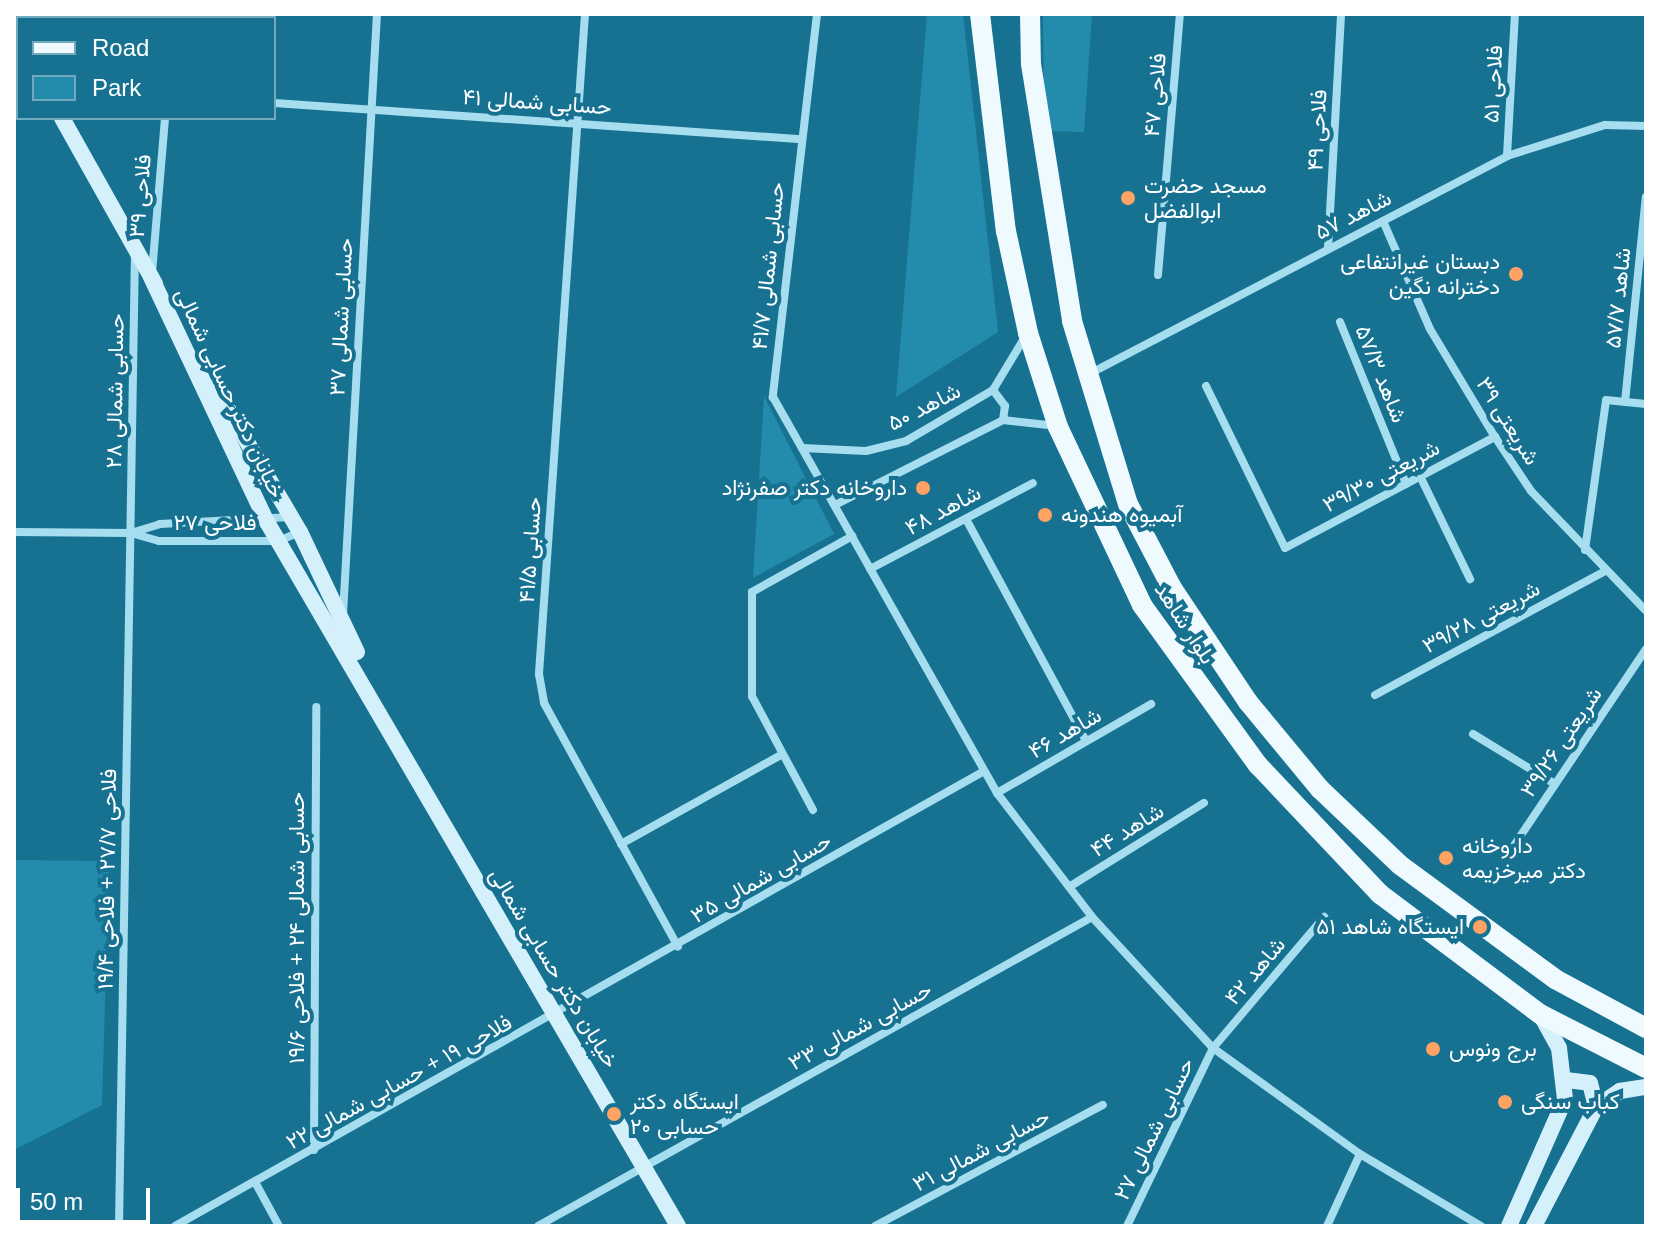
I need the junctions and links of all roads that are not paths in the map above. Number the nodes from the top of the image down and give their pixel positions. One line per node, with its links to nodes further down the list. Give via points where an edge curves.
1 (377, 14): 10 (street, حسابی شمالی ۳۷)
2 (585, 14): 13 (street, حسابی ۴۱/۵)
3 (817, 14): 15 (street, حسابی شمالی ۴۱/۷, via 814,78)
4 (980, 14): 25 (main road, بلوار شاهد, via 1006,231)
5 (1030, 14): 26 (main road, بلوار شاهد, via 1031,64 1072,321)
6 (1180, 14): 22 (street, فلاحی ۴۷)
7 (1341, 14): 19 (street, فلاحی ۴۹)
8 (1515, 14): 16 (street, فلاحی ۵۱)
9 (276, 103): 10 (street, حسابی شمالی ۴۱)
10 (370, 108): 13 (street, حسابی شمالی ۴۱); 52 (street, حسابی شمالی ۳۷)
11 (63, 120): 20 (street, خیابان دکتر حسابی شمالی)
12 (165, 120): 23 (street, فلاحی ۳۹)
13 (577, 123): 15 (street, حسابی شمالی ۴۱); 66 (street, حسابی ۴۱/۵, via 539,674 544,703)
14 (1646, 126): 16 (street, شاهد ۵۷, via 1605,125)
15 (798, 139): 34 (street, حسابی شمالی ۴۱/۷, via 773,397)
16 (1507, 156): 18 (street, شاهد ۵۷)
17 (1646, 197): 21 (street, شاهد ۵۷/۷)
18 (1383, 221): 19 (street, شاهد ۵۷); 33 (street, شریعتی ۳۹, via 1430,329)
19 (1328, 248): 26 (street, شاهد ۵۷)
20 (136, 250): 23 (street, خیابان دکتر حسابی شمالی); 44 (street, حسابی شمالی ۲۸)
21 (1642, 267): 29 (street, شاهد ۵۷/۷)
22 (1158, 275)
23 (151, 277): 39 (street, خیابان دکتر حسابی شمالی); 41 (street, خیابان دکتر حسابی شمالی)
24 (1340, 322): 37 (street, شاهد ۵۷/۳)
25 (1028, 333): 28 (street, شاهد ۵۰); 32 (main road, بلوار شاهد)
26 (1089, 374): 74 (main road, بلوار شاهد, via 1128,504 1172,588 1248,702 1320,789 1480,927)
27 (1206, 386): 37 (street, شریعتی ۳۹/۳۰, via 1285,548)
28 (993, 390): 31 (street, via 1005,406); 34 (street, شاهد ۵۰, via 906,441 866,451)
29 (1625, 402): 30 (street); 47 (street, via 1606,400)
30 (1646, 404)
31 (1003, 420): 32 (street); 38 (street)
32 (1058, 427): 72 (main road, بلوار شاهد, via 1142,605 1229,730 1298,814 1380,894)
33 (1495, 437): 35 (street, شریعتی ۳۹/۳۰); 47 (street, شریعتی ۳۹)
34 (802, 448): 38 (street)
35 (1419, 474): 37 (street, شریعتی ۳۹/۳۰); 50 (street)
36 (1033, 483): 40 (street, شاهد ۴۸)
37 (1406, 484)
38 (835, 505): 45 (street)
39 (291, 517): 41 (street, فلاحی ۲۷); 43 (street, خیابان دکتر حسابی شمالی)
40 (966, 519): 48 (street, شاهد ۴۸); 59 (street)
41 (267, 522): 44 (street, فلاحی ۲۷, via 160,524); 46 (street, خیابان دکتر حسابی شمالی)
42 (14, 532): 44 (street, فلاحی ۲۷)
43 (300, 532): 46 (street, فلاحی ۲۷); 52 (street, خیابان دکتر حسابی شمالی)
44 (131, 533): 46 (street, فلاحی ۲۷, via 159,541); 85 (street, فلاحی ۲۷/۷ + فلاحی ۱۹/۴)
45 (852, 536): 48 (street); 60 (street, via 752,592 752,696)
46 (278, 541): 57 (street, خیابان دکتر حسابی شمالی)
47 (1585, 550): 49 (street, شریعتی ۳۹)
48 (870, 569): 61 (street)
49 (1605, 571): 51 (street, شریعتی ۳۹); 54 (street, شریعتی ۳۹/۲۸)
50 (1470, 579)
51 (1646, 611)
52 (343, 623): 57 (street, خیابان دکتر حسابی شمالی)
53 (1646, 649): 62 (street, شریعتی ۳۹/۲۶)
54 (1375, 695)
55 (1151, 704): 59 (street, شاهد ۴۶)
56 (316, 707): 81 (street, حسابی شمالی ۲۴ + فلاحی ۱۹/۶)
57 (395, 731): 73 (street, خیابان دکتر حسابی شمالی)
58 (1473, 734): 62 (street)
59 (1086, 741): 63 (street, شاهد ۴۶)
60 (779, 756): 65 (street); 66 (street)
61 (984, 771): 63 (street); 71 (street, حسابی شمالی ۳۵)
62 (1555, 784): 67 (street, شریعتی ۳۹/۲۶)
63 (997, 793): 68 (street)
64 (1204, 803): 68 (street, شاهد ۴۴)
65 (813, 810)
66 (621, 844): 71 (street, حسابی ۴۱/۵)
67 (1507, 856)
68 (1069, 887): 69 (street)
69 (1092, 917): 75 (street); 83 (street, حسابی شمالی ۳۳)
70 (1324, 917): 75 (street, شاهد ۴۲)
71 (678, 947): 73 (street, حسابی شمالی ۳۵)
72 (1540, 1014): 76 (main road, بلوار شاهد); 77 (street)
73 (557, 1017): 81 (street, فلاحی ۱۹ + حسابی شمالی ۲۲); 83 (street, خیابان دکتر حسابی شمالی)
74 (1646, 1028)
75 (1213, 1048): 82 (street); 91 (street, حسابی شمالی ۲۷)
76 (1646, 1068)
77 (1566, 1080): 80 (street, via 1590,1083); 94 (street, via 1554,1137)
78 (1646, 1087): 80 (street, via 1620,1091)
79 (1103, 1105): 90 (street, حسابی شمالی ۳۱)
80 (1596, 1107): 95 (street)
81 (314, 1150): 84 (street, فلاحی ۱۹ + حسابی شمالی ۲۲)
82 (1360, 1154): 92 (street); 93 (street)
83 (645, 1166): 88 (street, حسابی شمالی ۳۳); 89 (street, خیابان دکتر حسابی شمالی)
84 (255, 1182): 86 (street, فلاحی ۱۹ + حسابی شمالی ۲۲); 87 (street)
85 (119, 1226)
86 (175, 1226)
87 (279, 1226)
88 (538, 1226)
89 (678, 1226)
90 (875, 1226)
91 (1127, 1226)
92 (1327, 1226)
93 (1481, 1226)
94 (1509, 1226)
95 (1534, 1226)

